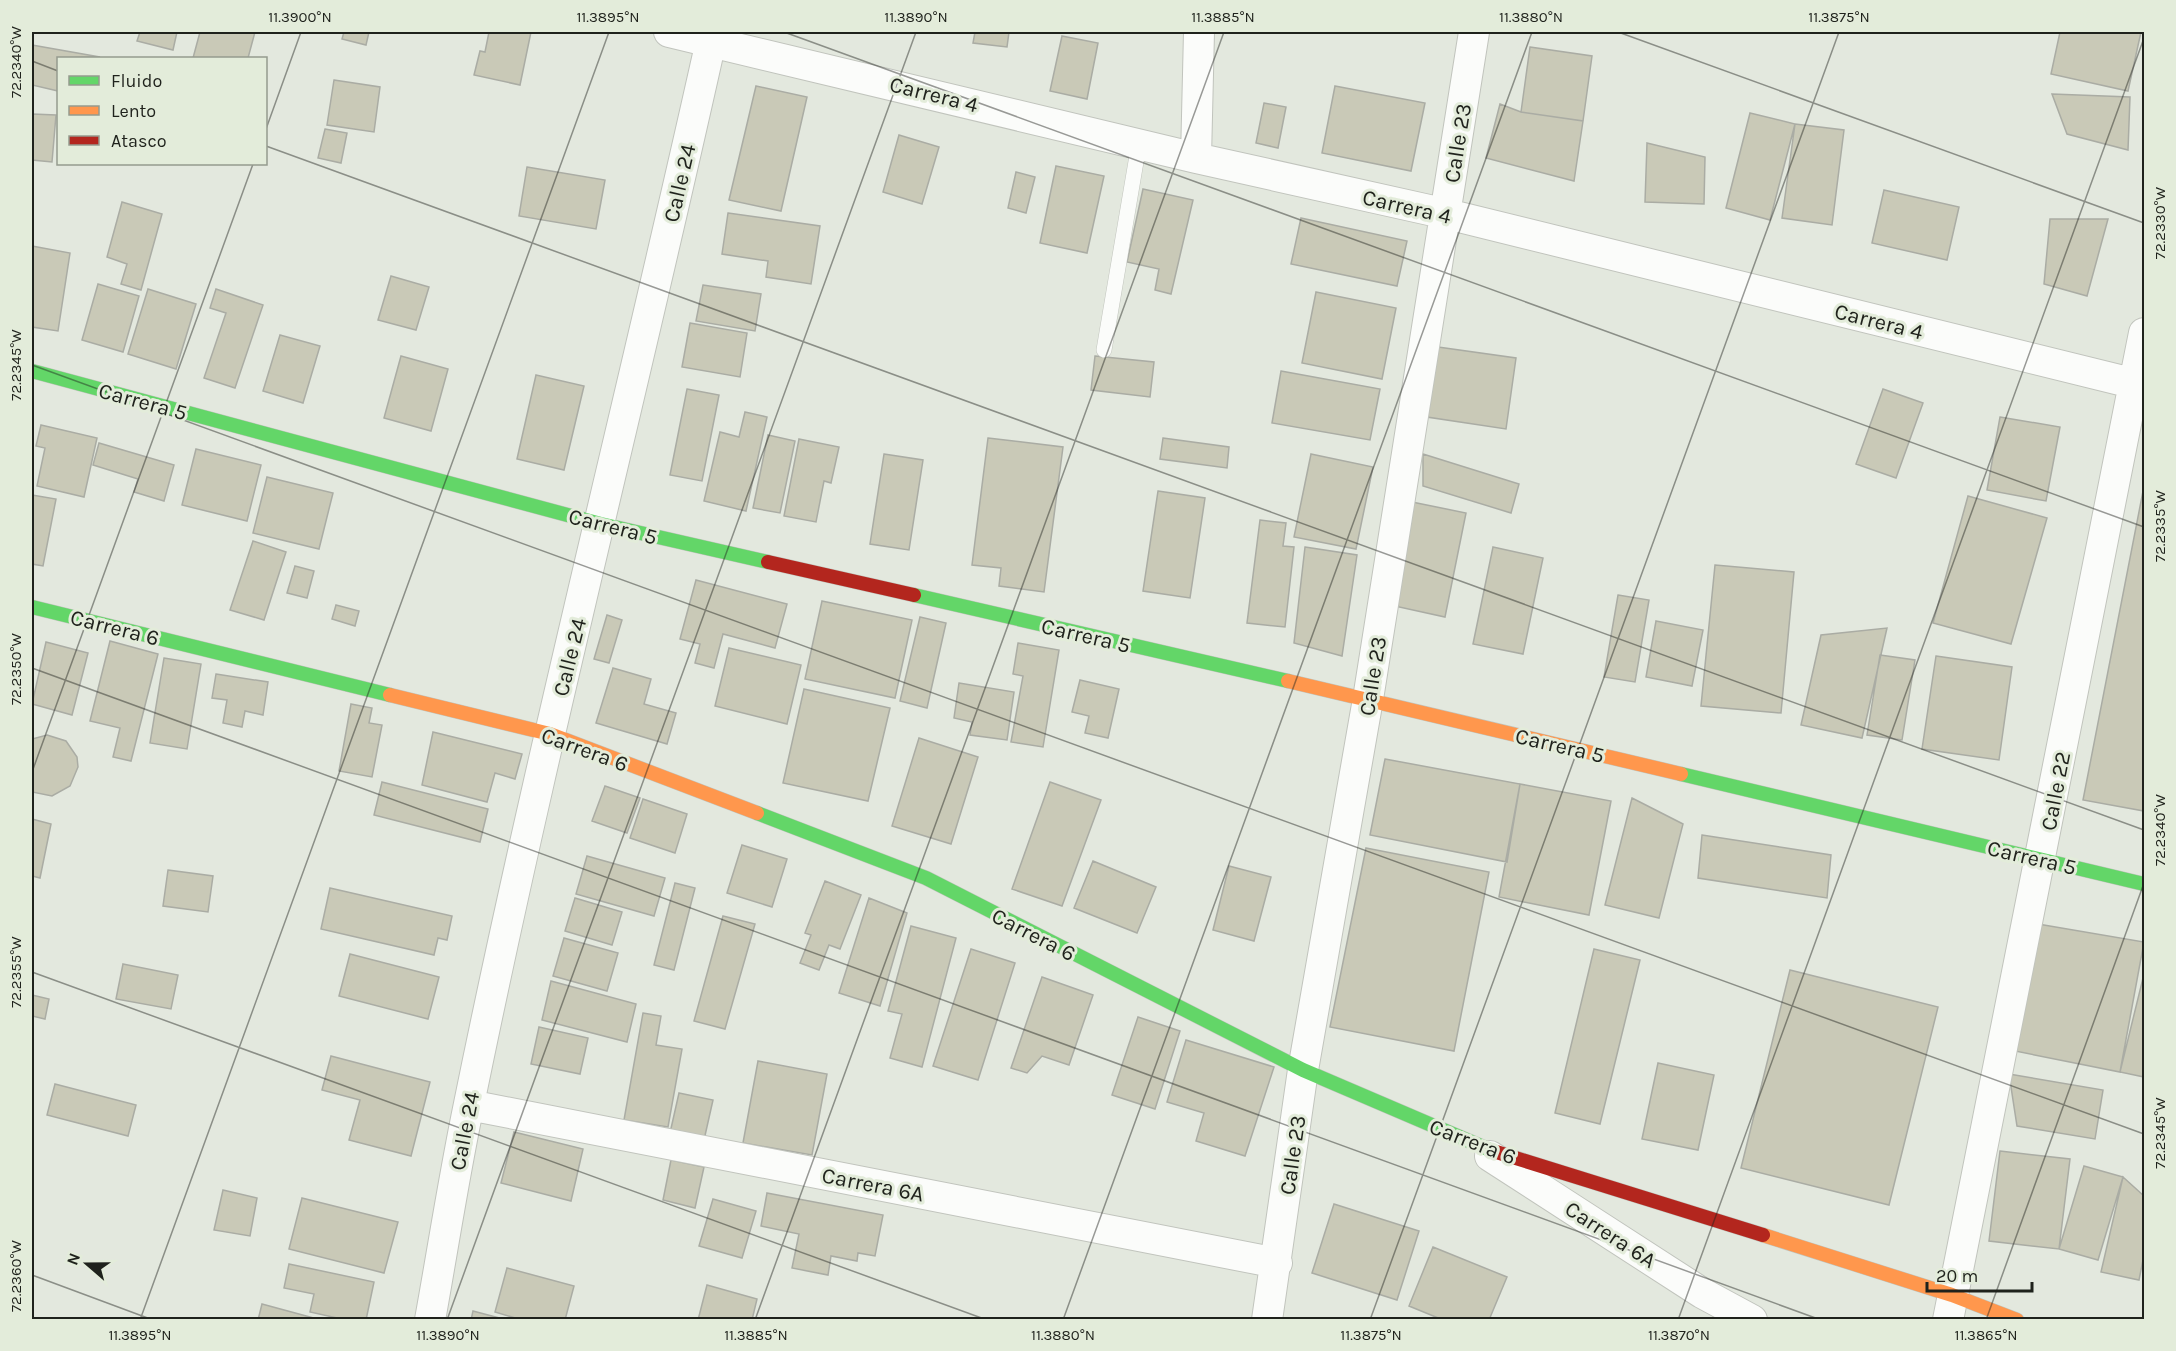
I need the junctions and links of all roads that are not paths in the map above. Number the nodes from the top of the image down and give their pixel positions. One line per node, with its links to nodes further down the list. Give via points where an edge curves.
1 (669, 32): 4 (street, Carrera 4)
2 (1199, 32): 6 (street)
3 (1474, 32): 7 (street, Calle 23)
4 (712, 36): 5 (street, Carrera 4); 12 (street, Calle 24)
5 (1139, 144): 6 (street, Carrera 4); 9 (lane)
6 (1196, 158): 7 (street, Carrera 4)
7 (1447, 214): 11 (street, Carrera 4); 14 (street, Calle 23)
8 (2145, 333): 11 (street, Calle 22)
9 (1104, 350)
10 (32, 371): 12 (street, Carrera 5)
11 (2139, 386): 16 (street, Calle 22)
12 (601, 524): 14 (street, Carrera 5); 15 (street, Calle 24)
13 (32, 607): 15 (street, Carrera 6)
14 (1368, 699): 16 (street, Carrera 5); 18 (street, Calle 23)
15 (550, 734): 18 (street, Carrera 6, via 926,878); 19 (street, Calle 24)
16 (2041, 859): 17 (street, Carrera 5); 22 (street, Calle 22)
17 (2145, 884)
18 (1303, 1070): 20 (street, Carrera 6); 21 (street, Calle 23)
19 (469, 1106): 21 (street, Carrera 6A); 23 (street, Calle 24)
20 (1472, 1144): 22 (street, Carrera 6); 25 (street, Carrera 6A, via 1702,1293)
21 (1277, 1263): 24 (street, Calle 23)
22 (1950, 1307): 26 (street, Carrera 6)
23 (430, 1320)
24 (1268, 1320)
25 (1752, 1320)
26 (2017, 1320)

